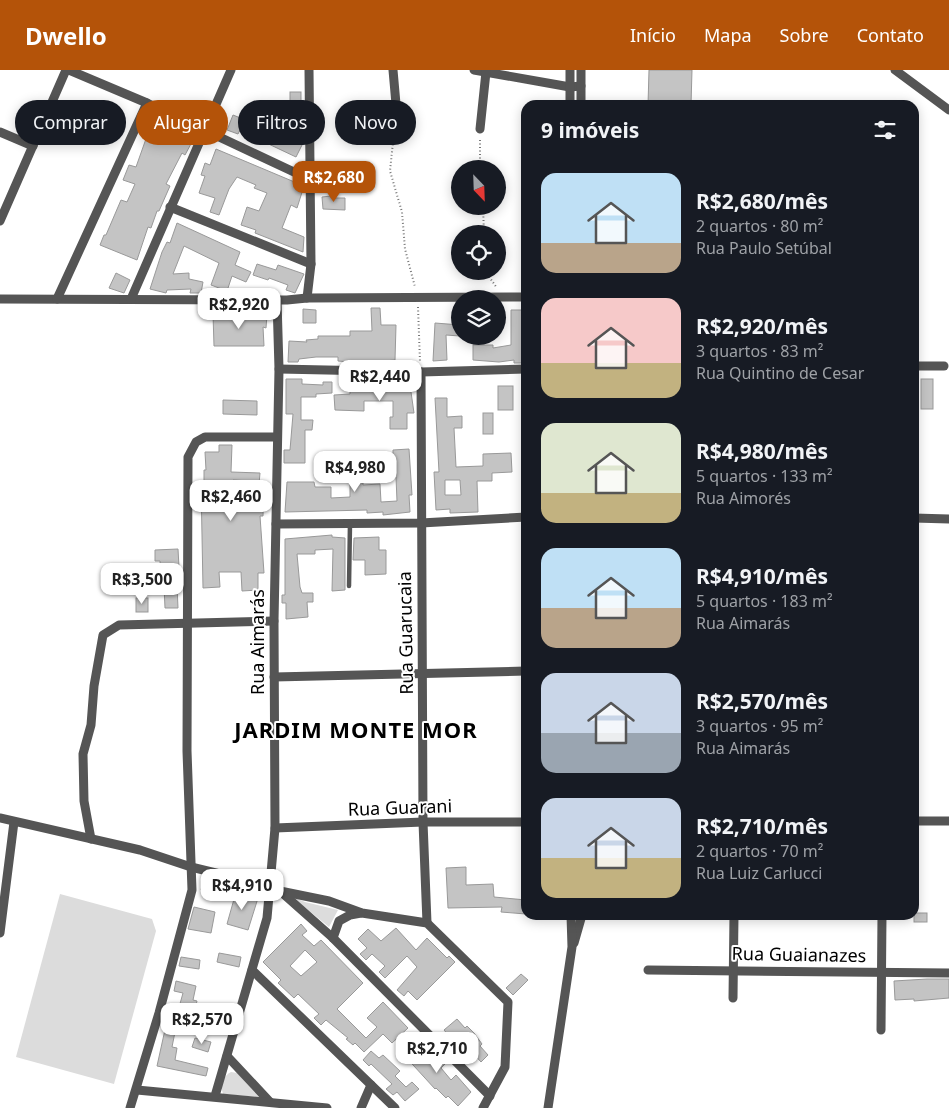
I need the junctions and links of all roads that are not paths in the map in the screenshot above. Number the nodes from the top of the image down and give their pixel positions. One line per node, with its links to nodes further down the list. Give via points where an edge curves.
1 (68, 70): 12 (street); 23 (street)
2 (231, 70): 13 (street)
3 (309, 70): 24 (street)
4 (393, 70): 14 (street)
5 (474, 70): 9 (street)
6 (570, 70): 11 (street)
7 (581, 70): 10 (street)
8 (895, 70): 17 (street)
9 (486, 72): 11 (street); 19 (street)
10 (581, 86): 11 (street); 16 (street)
11 (570, 87): 15 (street)
12 (140, 100)
13 (218, 100)
14 (396, 100)
15 (570, 100)
16 (581, 100)
17 (949, 110)
18 (136, 127): 31 (street)
19 (480, 129)
20 (0, 132): 23 (street)
21 (228, 141): 24 (street)
22 (198, 145): 25 (street)
23 (33, 146): 26 (street)
24 (311, 180): 27 (street)
25 (170, 207): 27 (street); 32 (street)
26 (0, 221)
27 (311, 264): 29 (street)
28 (521, 297): 29 (street)
29 (307, 298): 33 (street)
30 (0, 299): 31 (street)
31 (57, 299): 32 (street)
32 (131, 299): 33 (street)
33 (277, 300): 36 (street, Rua Aimarás)
34 (919, 366): 35 (street)
35 (944, 366)
36 (279, 369): 38 (street); 39 (street, Rua Aimarás)
37 (521, 369): 38 (street)
38 (421, 372): 45 (street, Rua Guarucaia)
39 (276, 437): 44 (street, Rua Aimarás); 48 (street, via 205,437 190,450)
40 (521, 517): 45 (street)
41 (919, 518): 42 (street)
42 (949, 519)
43 (350, 523): 44 (street); 45 (street); 46 (lane)
44 (276, 524): 47 (street, Rua Aimarás)
45 (421, 524): 50 (street, Rua Guarucaia)
46 (349, 586)
47 (274, 621): 48 (street); 51 (street, Rua Aimarás)
48 (186, 623): 59 (street, via 118,625 103,635 83,754 84,793); 60 (street)
49 (521, 671): 50 (street)
50 (423, 673): 51 (street); 56 (street, Rua Guarucaia)
51 (274, 677): 58 (street, Rua Aimarás)
52 (0, 818): 55 (street)
53 (919, 821): 54 (street)
54 (949, 821)
55 (14, 822): 59 (street); 63 (street)
56 (423, 822): 57 (street, Rua Guarani); 58 (street, Rua Guarani); 69 (street, Rua Guarucaia)
57 (521, 822)
58 (275, 828): 61 (street, Rua Aimarás)
59 (91, 839): 60 (street, via 140,850)
60 (191, 867): 61 (street); 82 (street, via 189,904)
61 (270, 886): 62 (street); 73 (street, Rua Aimarás, via 266,918)
62 (280, 891): 64 (street, via 329,901); 71 (street)
63 (2, 902): 70 (street)
64 (362, 913): 69 (street); 71 (street, via 339,921)
65 (571, 920): 72 (street)
66 (580, 920): 72 (street)
67 (734, 920): 75 (street)
68 (882, 920): 76 (street)
69 (427, 923): 84 (street, via 508,1002 505,1067)
70 (0, 934)
71 (333, 938): 84 (street)
72 (572, 948): 91 (street)
73 (252, 970): 80 (street, Rua Aimarás); 81 (street)
74 (648, 970): 75 (street, Rua Guaianazes)
75 (733, 971): 76 (street, Rua Guaianazes); 78 (street)
76 (881, 973): 77 (street, Rua Guaianazes); 79 (street)
77 (949, 974)
78 (733, 998)
79 (881, 1030)
80 (227, 1056): 83 (street, Rua Aimarás); 85 (street)
81 (371, 1085): 88 (street); 89 (street)
82 (137, 1090): 83 (street); 86 (street)
83 (215, 1096): 85 (street)
84 (490, 1096): 90 (street)
85 (270, 1102): 87 (street)
86 (130, 1108)
87 (321, 1108)
88 (361, 1108)
89 (395, 1108)
90 (482, 1108)
91 (548, 1108)

